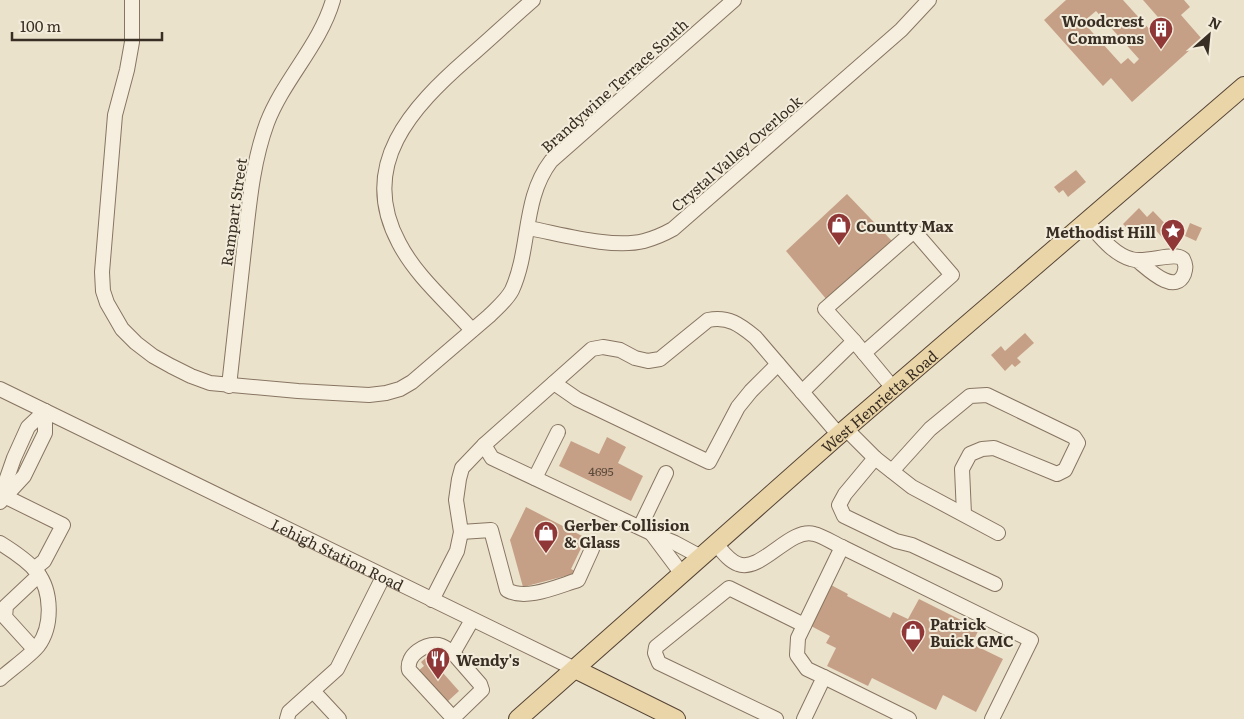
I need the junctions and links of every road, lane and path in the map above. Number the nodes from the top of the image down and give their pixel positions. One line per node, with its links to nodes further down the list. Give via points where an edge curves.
1 (132, 0): 15 (street, Brandywine Terrace South, via 132,42 115,115 111,154 103,291 122,329 153,356 191,376)
2 (333, 0): 15 (street, Rampart Street, via 328,18 278,99 256,158)
3 (533, 0): 10 (street, via 428,95 398,134 384,173 386,210 399,244 421,274)
4 (734, 0): 8 (street, Brandywine Terrace South, via 551,161 537,182)
5 (929, 0): 8 (street, Crystal Valley Overlook, via 893,37 673,229 642,242 626,243)
6 (1244, 86): 7 (main road, West Henrietta Road)
7 (1087, 222): 9 (street, via 1118,252); 16 (main road, West Henrietta Road)
8 (528, 228): 10 (street, Brandywine Terrace South, via 512,289)
9 (1138, 261)
10 (472, 330): 15 (street, Brandywine Terrace South, via 412,382 386,393 369,395)
11 (854, 342): 12 (street); 12 (street, via 825,309 914,231 952,275); 18 (street)
12 (864, 353): 16 (street)
13 (778, 364): 14 (street, via 738,324 718,318 708,320 660,359 648,361 620,350 592,349); 14 (street, via 738,408 709,462 577,399); 18 (street)
14 (554, 383): 22 (street)
15 (229, 386)
16 (893, 388): 21 (main road, West Henrietta Road)
17 (0, 389): 19 (street, Lehigh Station Road)
18 (802, 392): 21 (street)
19 (45, 411): 27 (street, via 28,427); 39 (street, Lehigh Station Road)
20 (558, 432): 26 (street)
21 (842, 432): 23 (street); 33 (main road, West Henrietta Road)
22 (484, 445): 26 (street, via 492,458); 30 (street, via 462,468 459,478 456,500)
23 (875, 458): 24 (street); 40 (street, via 839,505 844,516)
24 (892, 471): 28 (street, via 912,487); 28 (street, via 930,429 970,396 987,395 1074,437 1078,443 1065,470 1057,474 994,448 970,454 962,468)
25 (666, 473): 29 (street)
26 (535, 478): 29 (street)
27 (1, 497): 37 (street, via 63,524)
28 (964, 514): 31 (street)
29 (646, 530): 36 (street); 38 (street)
30 (461, 532): 35 (street, via 491,530 507,590 514,594 526,595 578,580); 41 (street, via 457,551)
31 (998, 533)
32 (0, 543): 37 (street)
33 (716, 544): 34 (street, via 729,559 744,566 755,564 796,537 813,533); 36 (main road, West Henrietta Road)
34 (842, 547): 43 (street); 58 (street, via 1031,640)
35 (592, 549)
36 (701, 557): 38 (main road, West Henrietta Road)
37 (36, 572): 44 (street, via 45,588 49,622); 44 (street, via 4,612)
38 (682, 574): 46 (main road, West Henrietta Road)
39 (383, 577): 41 (street, Lehigh Station Road); 49 (street, via 337,669)
40 (995, 584)
41 (432, 600): 42 (street, Lehigh Station Road)
42 (472, 620): 45 (street); 46 (street, Lehigh Station Road)
43 (804, 625): 47 (street, via 798,638 797,655 807,669); 55 (street, via 728,588 656,647 659,663)
44 (34, 649): 48 (street)
45 (453, 653): 52 (street, via 482,690); 52 (street, via 443,646 430,645 408,661 409,670)
46 (575, 669): 53 (main road, West Henrietta Road); 54 (main road, Lehigh Station Road)
47 (824, 677): 56 (street); 57 (street)
48 (0, 679)
49 (313, 690): 50 (street, via 289,712); 51 (street)
50 (287, 719)
51 (339, 719)
52 (453, 719)
53 (518, 719)
54 (676, 719)
55 (776, 719)
56 (804, 719)
57 (909, 719)
58 (992, 719)

